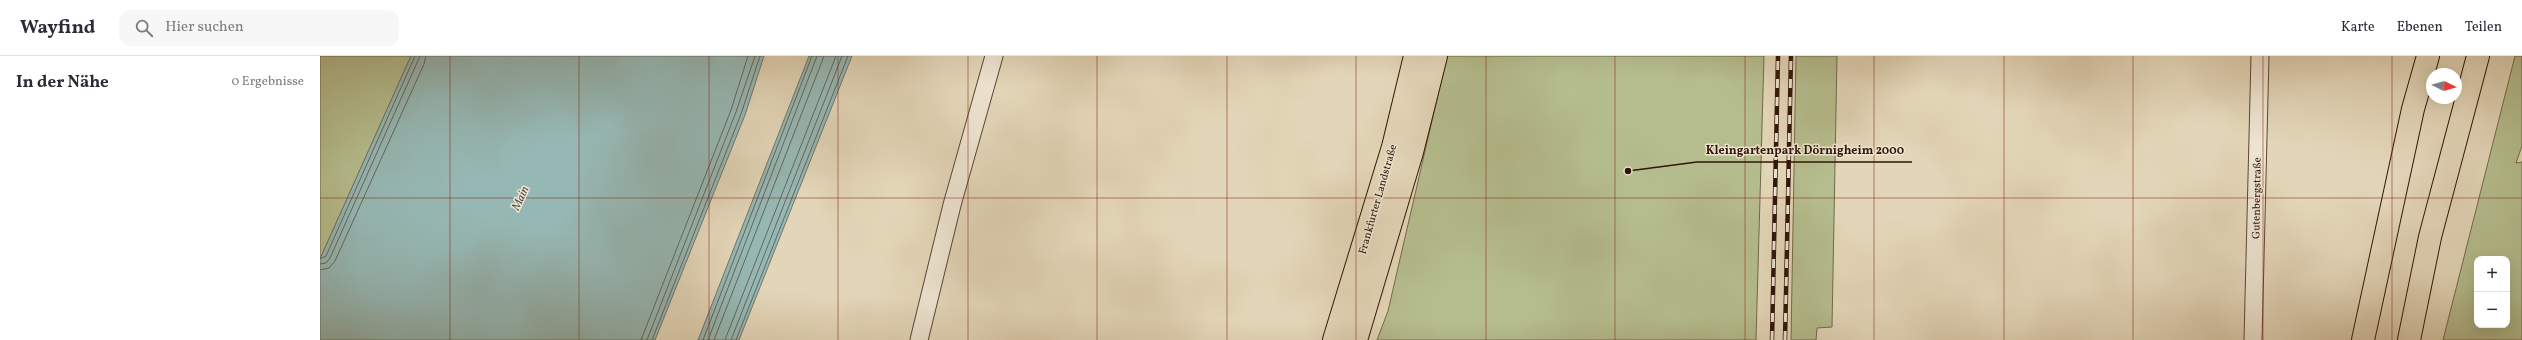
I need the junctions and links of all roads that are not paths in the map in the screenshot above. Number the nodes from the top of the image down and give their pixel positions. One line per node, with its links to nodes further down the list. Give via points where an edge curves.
1 (994, 56): 7 (street, via 952,205)
2 (1415, 56): 8 (main road, Frankfurter Landstraße, via 1388,162)
3 (1436, 56): 9 (main road, Frankfurter Landstraße, via 1410,160)
4 (2260, 56): 10 (street, Gutenbergstraße)
5 (2428, 56): 11 (main road, via 2411,117)
6 (2478, 56): 12 (main road, via 2430,237)
7 (919, 340)
8 (1334, 340)
9 (1356, 340)
10 (2253, 340)
11 (2363, 340)
12 (2409, 340)

